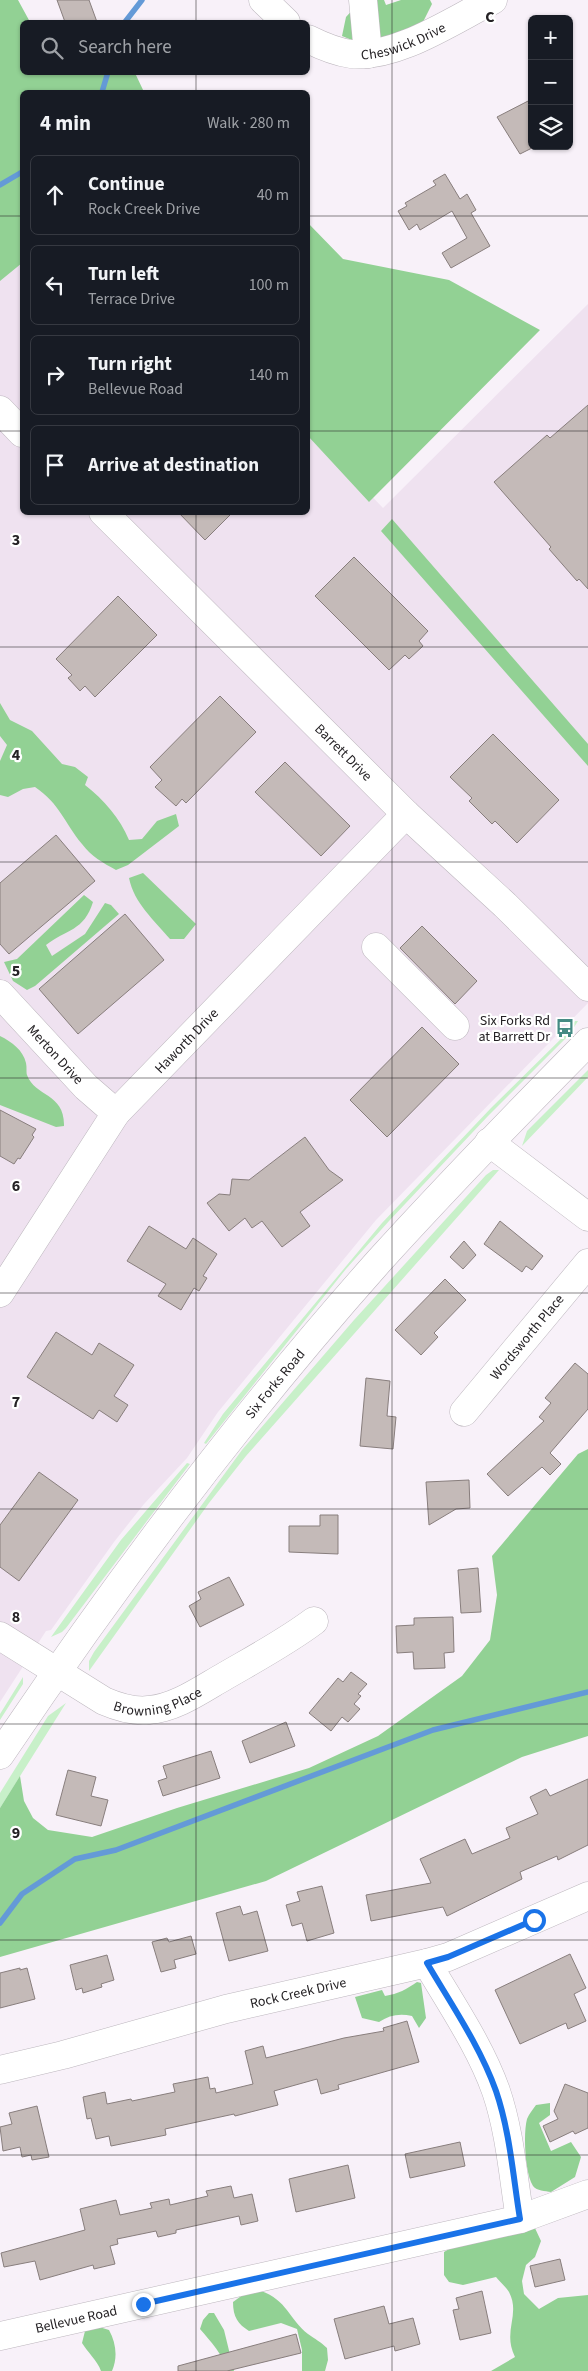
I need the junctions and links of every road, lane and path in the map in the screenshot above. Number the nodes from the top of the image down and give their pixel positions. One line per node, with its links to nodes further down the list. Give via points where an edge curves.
1 (263, 0): 4 (street)
2 (363, 0): 6 (street)
3 (493, 0): 6 (street, Cheswick Drive, via 402,47)
4 (284, 20)
5 (310, 40): 6 (street, Cheswick Drive, via 345,53)
6 (368, 54)
7 (0, 410): 8 (street)
8 (20, 431)
9 (106, 515): 10 (street, Barrett Drive)
10 (406, 814): 12 (street, Barrett Drive); 16 (street, Haworth Drive)
11 (376, 947): 14 (street)
12 (588, 987)
13 (0, 994): 16 (street, Merton Drive, via 86,1086)
14 (455, 1026)
15 (588, 1042): 17 (street, Six Forks Road)
16 (116, 1113): 20 (street, Haworth Drive)
17 (489, 1142): 18 (street); 24 (street, Six Forks Road, via 378,1262 284,1374 125,1576)
18 (588, 1217)
19 (588, 1263): 21 (street, Wordsworth Place)
20 (0, 1293)
21 (464, 1412)
22 (314, 1621): 24 (street, Browning Place, via 190,1696 163,1708 118,1708)
23 (0, 1636): 24 (street, Browning Place)
24 (56, 1672): 25 (street, Six Forks Road)
25 (0, 1755)
26 (588, 1896): 27 (street, Rock Creek Drive, via 448,1957)
27 (427, 1963): 28 (street, Rock Creek Drive, via 226,2009 63,2056); 30 (street, via 495,2089 504,2117)
28 (0, 2070)
29 (588, 2194): 30 (street, Bellevue Road)
30 (520, 2219): 31 (street, Bellevue Road)
31 (0, 2336)

